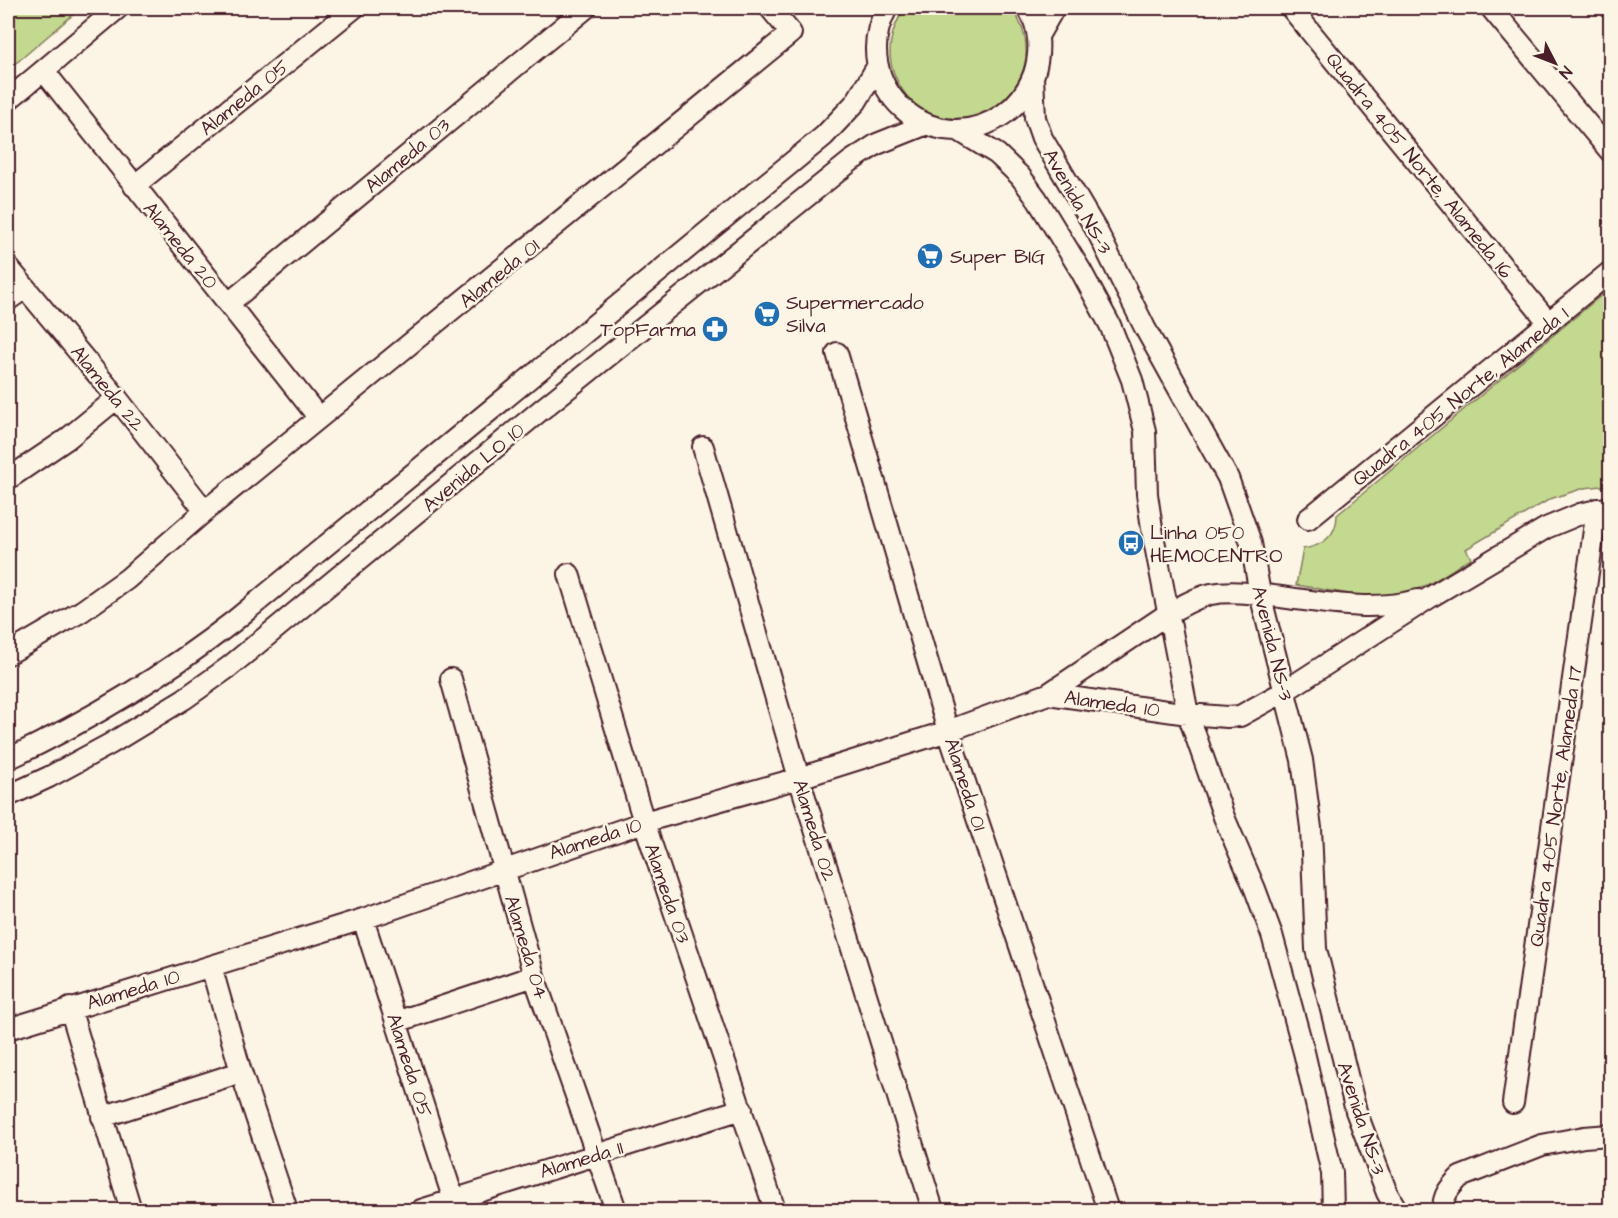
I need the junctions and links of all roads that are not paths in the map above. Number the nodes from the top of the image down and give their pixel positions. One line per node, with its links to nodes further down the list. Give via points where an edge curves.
1 (118, 8): 12 (street)
2 (354, 8): 18 (street, Alameda 05)
3 (586, 8): 23 (street, Alameda 03)
4 (770, 8): 27 (street, Alameda 01, via 791,33)
5 (1028, 8): 10 (street, Avenida NS-3)
6 (1054, 8): 10 (street)
7 (1291, 8): 24 (street, Quadra 405 Norte, Alameda 16)
8 (1491, 8): 17 (street)
9 (885, 9): 11 (street, Avenida NS-3, via 876,43)
10 (1038, 36): 13 (street, Avenida NS-3)
11 (878, 66): 15 (street, Avenida NS-3, via 895,101); 43 (street, Avenida LO 10, via 856,102 824,136 254,604 171,667 105,708)
12 (44, 71): 14 (street); 18 (street, Alameda 20)
13 (1033, 77): 16 (street, Avenida NS-3, via 1021,99 1002,115 981,126); 34 (street, Avenida NS-3, via 1035,118 1042,138 1098,233 1145,328 1228,478 1251,543)
14 (8, 100)
15 (927, 124): 16 (street, Avenida NS-3); 45 (street, Avenida LO 10, via 877,144 851,161 213,679 94,753)
16 (958, 129): 36 (street, Avenida NS-3, via 997,154 1038,199 1110,325 1141,408 1149,515)
17 (1611, 151)
18 (134, 186): 23 (street, Alameda 20)
19 (8, 267): 21 (street, Alameda 22)
20 (1611, 272): 24 (street, Quadra 405 Norte, Alameda 1)
21 (25, 288): 22 (street); 26 (street, Alameda 22)
22 (8, 300)
23 (229, 303): 27 (street, Alameda 20)
24 (1548, 323): 32 (street, Quadra 405 Norte, Alameda 1)
25 (837, 353): 42 (street, Alameda 01)
26 (117, 398): 29 (street, via 67,439); 31 (street, Alameda 22)
27 (319, 418): 31 (street, Alameda 01)
28 (703, 447): 44 (street, Alameda 02)
29 (8, 479)
30 (1604, 508): 35 (street, Alameda 10, via 1546,528); 55 (street, Quadra 405 Norte, Alameda 17)
31 (206, 512): 37 (street, via 82,611)
32 (1308, 519)
33 (569, 574): 46 (street, Alameda 03)
34 (1260, 594): 35 (street, via 1354,607 1390,606); 36 (street, via 1211,594); 39 (street, Avenida NS-3)
35 (1432, 596): 39 (street, Alameda 10)
36 (1169, 613): 40 (street); 41 (street, Avenida NS-3)
37 (8, 654)
38 (451, 679): 47 (street, Alameda 04)
39 (1285, 691): 41 (street, Alameda 10, via 1240,716); 69 (street, Avenida NS-3, via 1302,760 1311,828 1316,949 1356,1111)
40 (1048, 694): 41 (street, Alameda 10); 42 (street, Alameda 10)
41 (1188, 714): 68 (street, Avenida NS-3, via 1224,818 1272,935 1332,1173)
42 (948, 731): 44 (street, Alameda 10); 67 (street, Alameda 01)
43 (8, 759)
44 (799, 778): 46 (street, Alameda 10); 66 (street, Alameda 02)
45 (8, 796)
46 (644, 822): 47 (street, Alameda 10); 56 (street, Alameda 03)
47 (504, 868): 48 (street, Alameda 10); 50 (street, Alameda 04)
48 (363, 919): 49 (street, Alameda 10); 52 (street, Alameda 05)
49 (211, 966): 51 (street, Alameda 10); 54 (street)
50 (534, 976): 52 (street); 59 (street, Alameda 04)
51 (70, 1008): 53 (street, Alameda 10); 57 (street)
52 (396, 1022): 60 (street, Alameda 05)
53 (8, 1029)
54 (241, 1072): 57 (street); 62 (street)
55 (1513, 1103)
56 (742, 1109): 59 (street, Alameda 11); 65 (street, Alameda 03)
57 (102, 1117): 61 (street)
58 (1611, 1135): 70 (street, via 1542,1145 1460,1177 1443,1199)
59 (598, 1154): 60 (street, Alameda 11); 64 (street, Alameda 04)
60 (455, 1205): 63 (street, Alameda 11)
61 (131, 1210)
62 (287, 1210)
63 (421, 1210)
64 (616, 1210)
65 (775, 1210)
66 (933, 1210)
67 (1108, 1210)
68 (1332, 1210)
69 (1397, 1210)
70 (1443, 1210)

